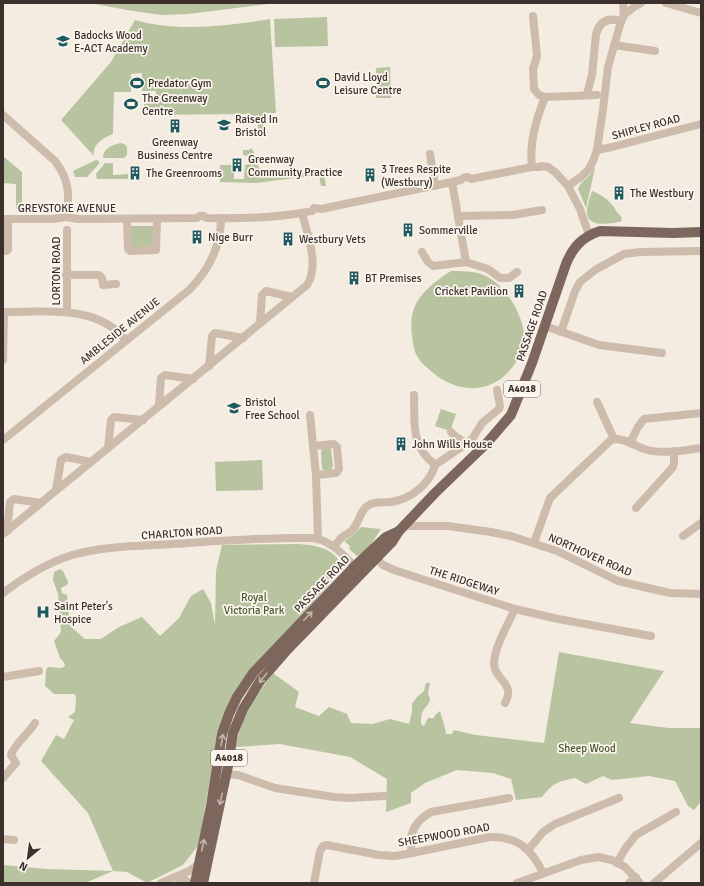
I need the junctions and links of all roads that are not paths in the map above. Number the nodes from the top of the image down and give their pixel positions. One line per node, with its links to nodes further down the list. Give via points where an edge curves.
1 (623, 3): 5 (street)
2 (666, 3): 4 (street)
3 (635, 4): 5 (street)
4 (701, 13)
5 (624, 15): 8 (street)
6 (532, 16): 12 (street, via 537,56 533,69 534,89)
7 (616, 20): 10 (street, via 608,20 598,28 599,42)
8 (614, 45): 9 (street); 15 (street, via 608,67 604,109)
9 (654, 51)
10 (587, 94): 11 (street); 12 (street)
11 (597, 95)
12 (545, 98): 17 (street, via 534,129 531,158)
13 (3, 115): 24 (street, via 60,168 66,178 68,189)
14 (701, 124): 15 (street, SHIPLEY ROAD)
15 (596, 150): 20 (street, via 589,169)
16 (430, 154): 19 (street)
17 (536, 167): 18 (street, GREYSTOKE AVENUE, via 465,182); 20 (street, GREYSTOKE AVENUE, via 545,166 559,174)
18 (452, 182): 19 (street, GREYSTOKE AVENUE); 23 (street)
19 (435, 186): 22 (street, GREYSTOKE AVENUE, via 314,208)
20 (568, 186): 31 (street, GREYSTOKE AVENUE)
21 (542, 210): 23 (street, via 513,215)
22 (302, 213): 25 (street, GREYSTOKE AVENUE); 39 (street, via 313,266 309,282)
23 (458, 216): 35 (street)
24 (67, 217): 26 (street, GREYSTOKE AVENUE); 27 (street, GREYSTOKE AVENUE)
25 (220, 218): 28 (street, GREYSTOKE AVENUE, via 206,218 204,221 197,218); 46 (street, AMBLESIDE AVENUE, via 217,248 203,274 189,290)
26 (5, 219): 33 (street, GREYSTOKE AVENUE, via 8,250)
27 (127, 219): 28 (street, GREYSTOKE AVENUE); 28 (street, GREYSTOKE AVENUE, via 130,251 156,250)
28 (156, 219)
29 (67, 230): 37 (street, LORTON ROAD)
30 (701, 232): 31 (main road, via 604,231)
31 (589, 235): 43 (main road, PASSAGE ROAD / A4018, via 577,244 569,257)
32 (701, 250): 44 (street, via 624,254 601,267 580,282)
33 (3, 251)
34 (422, 252): 35 (street, via 433,266)
35 (466, 262): 36 (street, via 482,266 500,278 509,278)
36 (517, 272)
37 (66, 275): 38 (street, via 99,275 102,278 102,285); 41 (street, LORTON ROAD)
38 (116, 284)
39 (292, 297): 42 (street); 42 (street, via 266,292 262,295)
40 (4, 312): 41 (street); 48 (street)
41 (67, 312): 46 (street, via 101,320 118,330)
42 (260, 323): 45 (street)
43 (545, 326): 44 (street); 73 (main road, PASSAGE ROAD / A4018, via 511,415 486,444)
44 (561, 332): 47 (street, via 599,345)
45 (243, 338): 49 (street); 49 (street, via 215,333 212,336)
46 (126, 340): 60 (street, AMBLESIDE AVENUE)
47 (662, 353)
48 (3, 360)
49 (209, 366): 50 (street)
50 (192, 379): 54 (street); 54 (street, via 165,375 161,378)
51 (497, 390): 62 (street, via 499,409 480,420 473,438)
52 (414, 395): 68 (street, via 411,412 417,440 423,453)
53 (597, 402): 59 (street)
54 (159, 406): 57 (street)
55 (701, 413): 61 (street, via 644,419)
56 (310, 415): 63 (street)
57 (143, 420): 64 (street); 64 (street, via 114,416 111,420)
58 (451, 432): 62 (street)
59 (614, 439): 61 (street); 80 (street, via 553,495)
60 (3, 440)
61 (630, 443): 66 (street, via 653,451)
62 (466, 444): 68 (street)
63 (313, 446): 69 (street); 69 (street, via 334,444 337,447 339,469 336,473)
64 (108, 448): 67 (street)
65 (701, 448): 66 (street)
66 (674, 451): 72 (street, via 673,467)
67 (91, 462): 70 (street); 70 (street, via 66,457 61,460)
68 (435, 465): 81 (street, via 427,480 409,496 401,500 369,505 360,515 354,528)
69 (316, 474): 79 (street)
70 (56, 490): 71 (street)
71 (41, 503): 77 (street); 77 (street, via 14,499 10,502)
72 (636, 508)
73 (413, 517): 75 (street); 76 (main road, PASSAGE ROAD / A4018)
74 (701, 523): 78 (street)
75 (424, 526): 76 (street, NORTHOVER ROAD); 80 (street, NORTHOVER ROAD, via 448,526 491,532)
76 (402, 529): 82 (main road, PASSAGE ROAD / A4018, via 392,542)
77 (5, 532)
78 (683, 537)
79 (318, 539): 81 (street, CHARLTON ROAD); 84 (street, CHARLTON ROAD, via 246,540 103,548 73,555 48,565)
80 (534, 543): 85 (street, NORTHOVER ROAD, via 566,555 618,581 670,593)
81 (334, 546): 83 (street, CHARLTON ROAD)
82 (373, 555): 83 (main road, PASSAGE ROAD / A4018); 86 (street, THE RIDGEWAY, via 383,565 394,570)
83 (358, 570): 92 (main road, PASSAGE ROAD / A4018, one-way to 92, via 260,681 238,720 230,746); 104 (main road, PASSAGE ROAD / A4018, one-way to 83, via 222,734 234,703 253,673)
84 (3, 593)
85 (701, 594)
86 (515, 609): 87 (street, THE RIDGEWAY); 90 (street, via 501,638 494,664 495,671 507,687)
87 (651, 636)
88 (39, 671): 89 (street)
89 (3, 677)
90 (508, 698)
91 (35, 723): 93 (street, via 13,750 11,755 16,763)
92 (227, 770): 94 (street, via 275,788 334,797); 111 (main road, PASSAGE ROAD / A4018, one-way to 111)
93 (6, 778)
94 (384, 796)
95 (509, 798): 102 (street, via 431,812 414,828 410,843)
96 (617, 798): 101 (street, via 555,824 543,832)
97 (677, 810): 103 (street, via 636,835)
98 (3, 839): 99 (street)
99 (14, 840)
100 (701, 843): 115 (street)
101 (528, 850): 102 (street, SHEEPWOOD ROAD, via 516,842 501,837 490,837); 105 (street, SHEEPWOOD ROAD)
102 (412, 853): 112 (street, SHEEPWOOD ROAD, via 378,855 322,846)
103 (617, 863): 105 (street, via 601,857 590,858); 107 (street)
104 (199, 864): 106 (street); 110 (main road, PASSAGE ROAD / A4018)
105 (544, 873): 113 (street)
106 (175, 877): 108 (street); 109 (street)
107 (638, 880): 114 (street)
108 (161, 883)
109 (190, 883)
110 (195, 883)
111 (203, 883)
112 (314, 883)
113 (516, 883)
114 (629, 883)
115 (654, 883)

